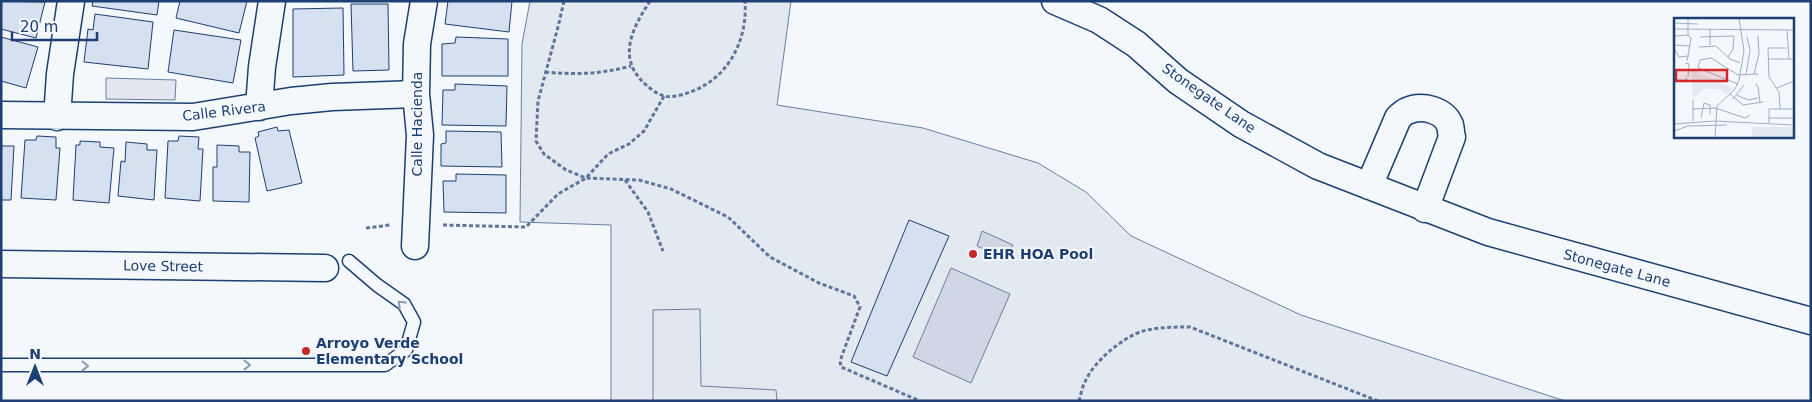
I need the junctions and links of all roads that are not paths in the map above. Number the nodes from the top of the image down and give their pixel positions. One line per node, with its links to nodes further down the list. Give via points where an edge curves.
1 (71, 1): 9 (street)
2 (272, 1): 7 (street)
3 (424, 1): 6 (street, Calle Hacienda, via 417,44)
4 (1055, 1): 5 (street, Stonegate Lane)
5 (1104, 11): 10 (street, Stonegate Lane, via 1178,80 1241,124 1318,166)
6 (416, 94): 7 (street, Calle Rivera, via 332,97); 12 (street, Calle Hacienda, via 420,135)
7 (259, 107): 9 (street, Calle Rivera, via 193,117)
8 (1, 115): 9 (street, Calle Rivera)
9 (57, 116)
10 (1369, 186): 11 (street, Stonegate Lane); 11 (street, via 1398,118 1406,111 1419,108 1435,110 1444,116 1452,137)
11 (1425, 208): 15 (street, Stonegate Lane, via 1488,232)
12 (415, 236)
13 (1, 264): 14 (street, Love Street)
14 (337, 265): 16 (lane, one-way to 14, via 384,364 406,350 414,322 404,304 377,285)
15 (1811, 321)
16 (1, 365)

